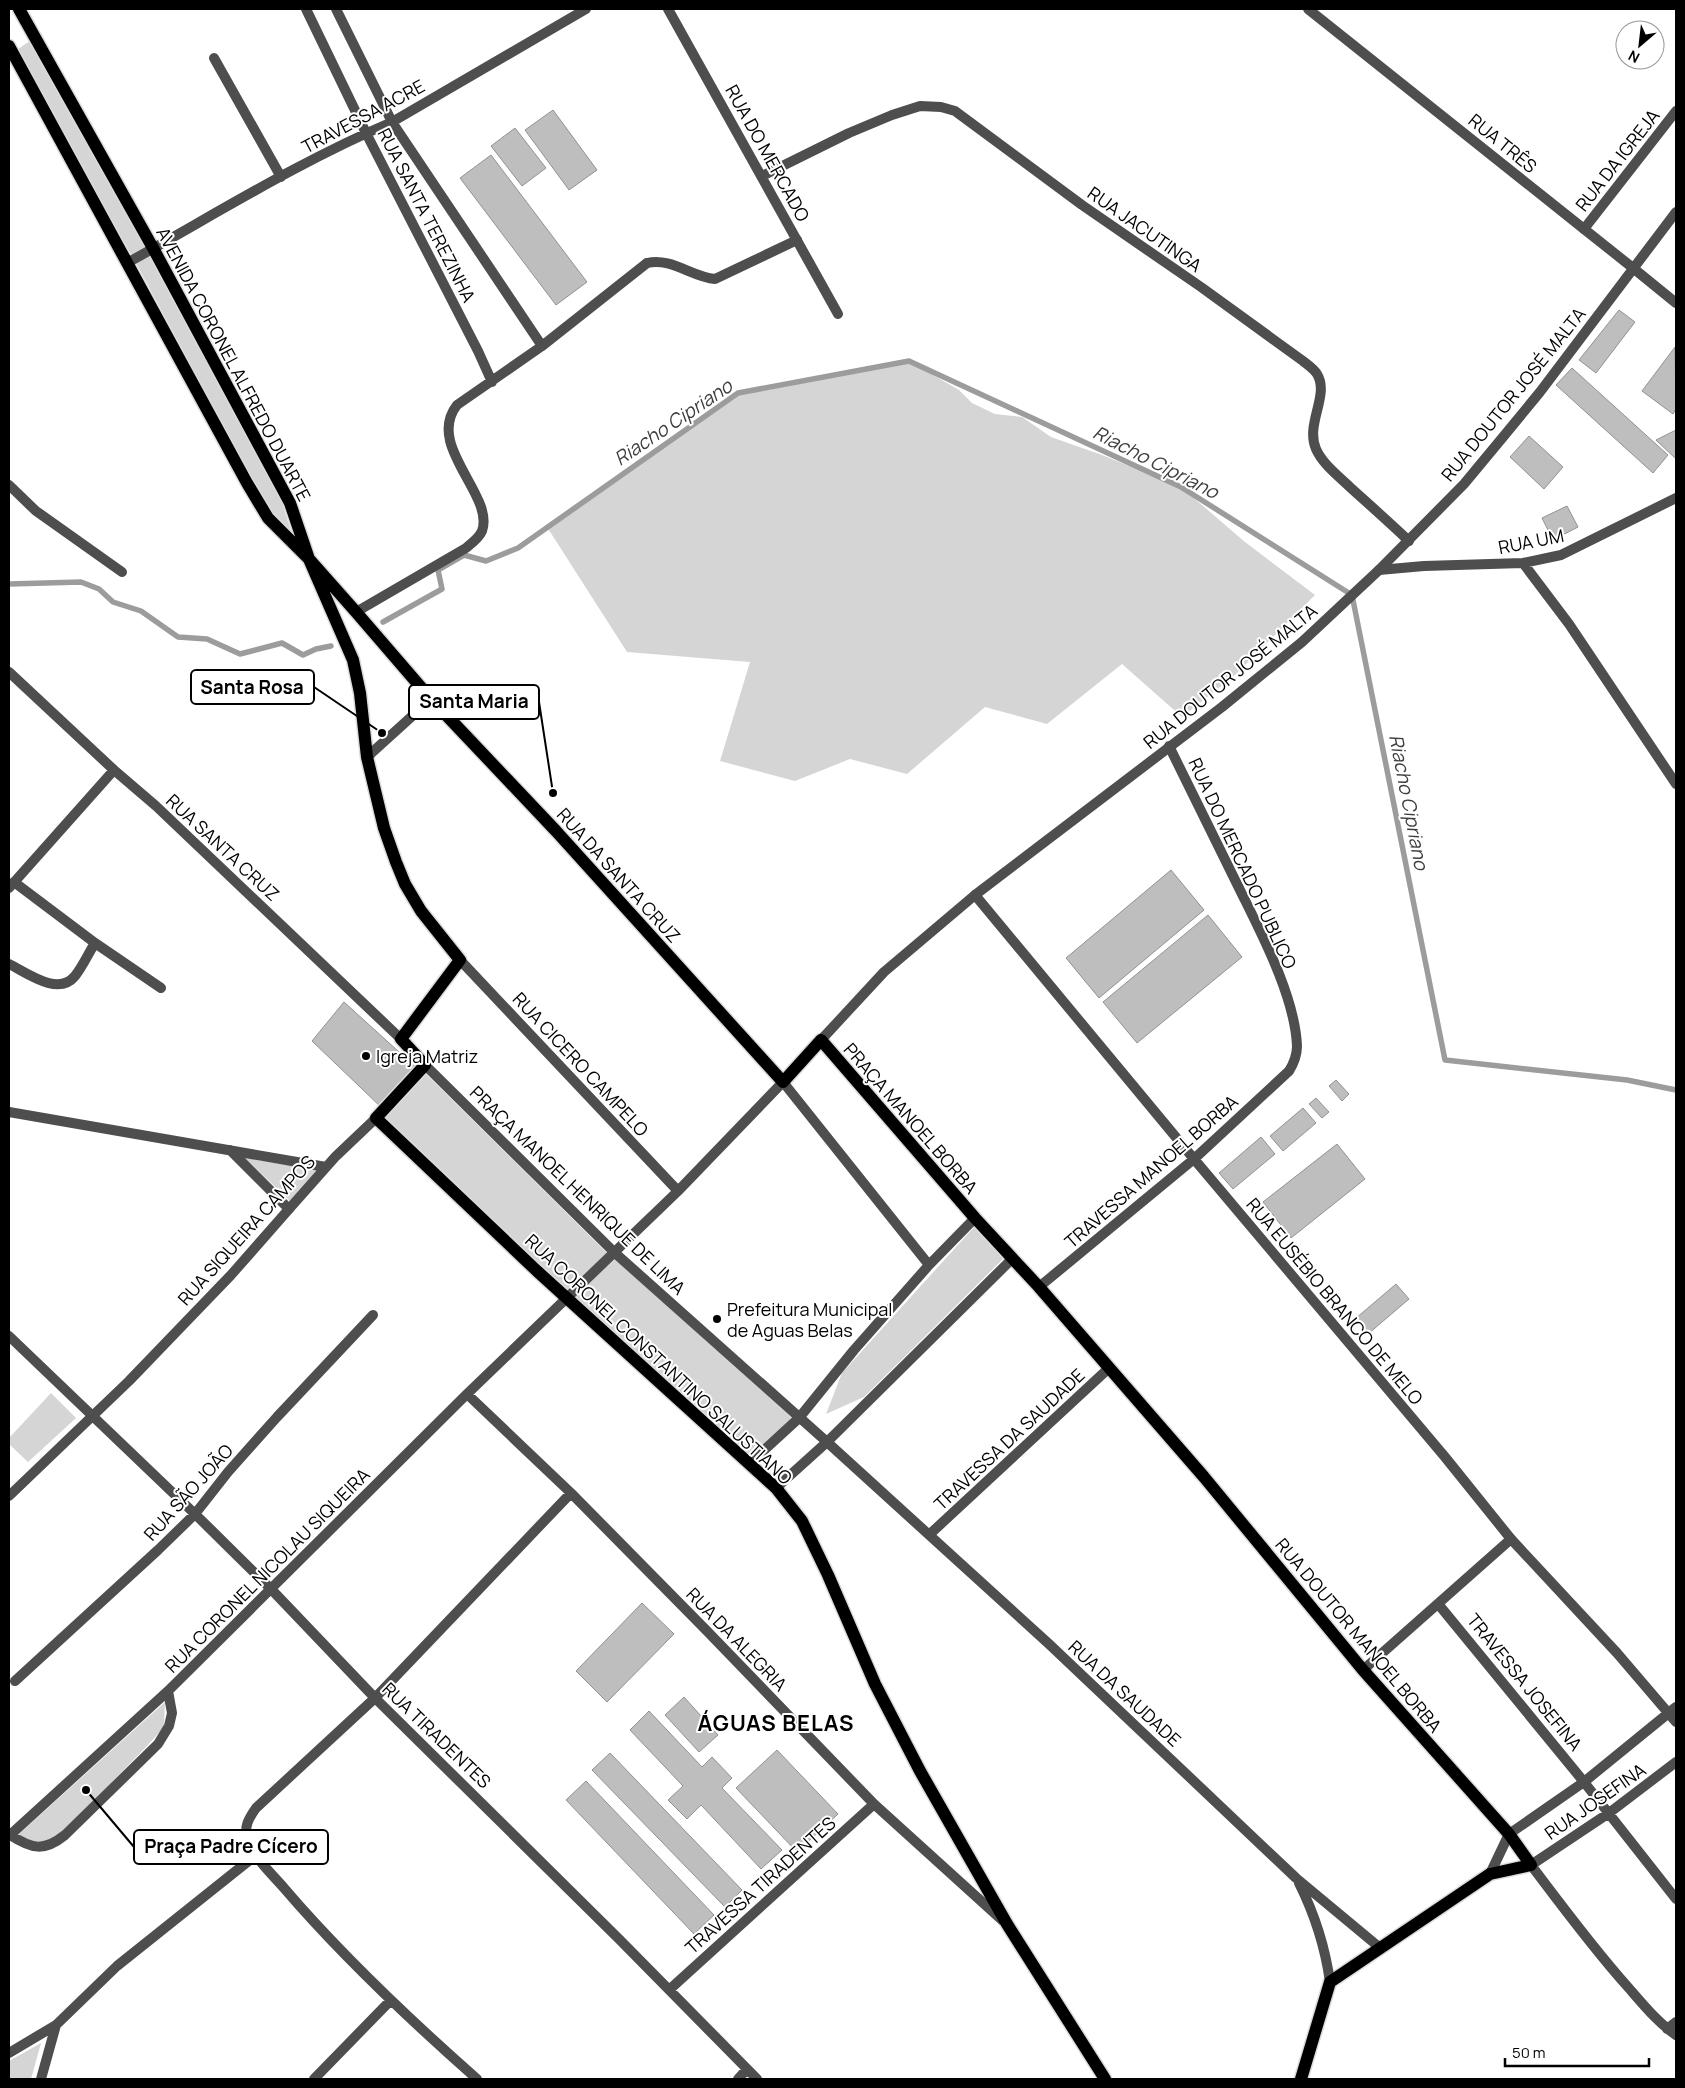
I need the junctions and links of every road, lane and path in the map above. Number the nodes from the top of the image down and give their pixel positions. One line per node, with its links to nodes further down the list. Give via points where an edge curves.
1 (19, 9): 18 (main road, AVENIDA CORONEL ALFREDO DUARTE)
2 (306, 9): 12 (street, RUA SANTA TEREZINHA)
3 (336, 9): 11 (street, RUA SANTA TEREZINHA)
4 (586, 9): 11 (street, TRAVESSA ACRE)
5 (668, 9): 13 (street, RUA DO MERCADO)
6 (1308, 9): 7 (street, RUA TRÊS)
7 (1320, 12): 16 (street, RUA TRÊS)
8 (9, 46): 19 (main road)
9 (214, 58): 14 (street)
10 (1676, 111): 16 (street, RUA DA IGREJA)
11 (392, 122): 12 (street, TRAVESSA ACRE); 23 (street, RUA SANTA TEREZINHA)
12 (366, 133): 14 (street, TRAVESSA ACRE); 24 (street, RUA SANTA TEREZINHA)
13 (762, 176): 17 (street, RUA DO MERCADO); 27 (street, RUA JACUTINGA, via 892,115 920,106 955,111 1316,372 1321,389 1313,431 1321,458)
14 (281, 178): 18 (street, TRAVESSA ACRE)
15 (1676, 212): 20 (street)
16 (1584, 229): 20 (street, RUA TRÊS)
17 (797, 240): 22 (street, RUA DO MERCADO); 23 (street, via 715,279 669,264 647,263)
18 (153, 248): 19 (street, TRAVESSA ACRE); 28 (main road, AVENIDA CORONEL ALFREDO DUARTE, via 290,503)
19 (127, 263): 28 (main road, via 268,518)
20 (1633, 268): 21 (street, RUA TRÊS); 27 (street, RUA DOUTOR JOSÉ MALTA, via 1540,392 1464,484)
21 (1676, 303)
22 (838, 314)
23 (542, 346): 24 (street)
24 (492, 382): 32 (street, via 452,411 447,426 452,447 480,507 484,519 482,530 466,548)
25 (9, 485): 31 (street, via 43,516)
26 (1676, 498): 29 (street, RUA UM, via 1568,552)
27 (1409, 541): 30 (street, RUA DOUTOR JOSÉ MALTA)
28 (309, 559): 32 (main road, RUA DA SANTA CRUZ); 36 (main road, AVENIDA CORONEL ALFREDO DUARTE, via 355,667)
29 (1523, 563): 30 (street, RUA UM); 38 (street, via 1569,624)
30 (1379, 570): 35 (street, RUA DOUTOR JOSÉ MALTA, via 1302,642 1222,708)
31 (122, 572)
32 (356, 612): 34 (main road, RUA DA SANTA CRUZ)
33 (9, 672): 37 (street, RUA SANTA CRUZ)
34 (431, 700): 36 (street); 49 (main road, RUA DA SANTA CRUZ, via 556,830)
35 (1169, 746): 40 (street, RUA DOUTOR JOSÉ MALTA); 48 (street, RUA DO MERCADO PUBLICO, via 1265,942 1281,982 1297,1047 1293,1065)
36 (367, 756): 42 (main road, AVENIDA CORONEL ALFREDO DUARTE, via 384,828 405,884 421,911)
37 (114, 770): 39 (street); 45 (street, RUA SANTA CRUZ, via 170,819)
38 (1676, 784)
39 (11, 885): 41 (street)
40 (975, 895): 46 (street, RUA DOUTOR JOSÉ MALTA, via 884,972); 53 (street, RUA EUSÉBIO BRANCO DE MELO)
41 (95, 943): 43 (street, via 74,977 63,985 46,982); 44 (street)
42 (460, 960): 45 (main road); 55 (street, RUA CICERO CAMPELO)
43 (9, 964)
44 (161, 988)
45 (401, 1040): 47 (main road)
46 (821, 1040): 49 (main road); 57 (main road, PRAÇA MANOEL BORBA)
47 (425, 1065): 51 (main road, RUA SIQUEIRA CAMPOS); 58 (street, PRAÇA MANOEL HENRIQUE DE LIMA)
48 (1282, 1078): 53 (street, TRAVESSA MANOEL BORBA)
49 (783, 1082): 55 (street, RUA CORONEL NICOLAU SIQUEIRA); 60 (street)
50 (9, 1112): 52 (street)
51 (376, 1118): 54 (street, RUA SIQUEIRA CAMPOS); 62 (main road, RUA CORONEL CONSTANTINO SALUSTIANO)
52 (230, 1150): 54 (street); 56 (street)
53 (1194, 1159): 61 (street, TRAVESSA MANOEL BORBA); 76 (street, RUA EUSÉBIO BRANCO DE MELO)
54 (326, 1167): 56 (street, RUA SIQUEIRA CAMPOS)
55 (678, 1191): 58 (street, RUA CORONEL NICOLAU SIQUEIRA)
56 (289, 1209): 67 (street, RUA SIQUEIRA CAMPOS, via 231,1275)
57 (975, 1218): 59 (main road, PRAÇA MANOEL BORBA); 60 (street)
58 (615, 1253): 62 (street, RUA CORONEL NICOLAU SIQUEIRA); 68 (street, PRAÇA MANOEL HENRIQUE DE LIMA)
59 (1013, 1258): 61 (main road, RUA DOUTOR MANOEL BORBA); 69 (street)
60 (929, 1265): 68 (street)
61 (1039, 1288): 65 (main road, RUA DOUTOR MANOEL BORBA)
62 (568, 1297): 66 (street, RUA CORONEL NICOLAU SIQUEIRA); 70 (main road, RUA CORONEL CONSTANTINO SALUSTIANO)
63 (373, 1314): 74 (street, RUA SÃO JOÃO, via 228,1472)
64 (9, 1336): 67 (street, RUA TIRADENTES)
65 (1109, 1368): 75 (street, TRAVESSA DA SAUDADE); 79 (main road, RUA DOUTOR MANOEL BORBA, via 1204,1477)
66 (467, 1394): 72 (street, RUA DA ALEGRIA); 77 (street, RUA CORONEL NICOLAU SIQUEIRA)
67 (91, 1417): 73 (street); 74 (street, RUA TIRADENTES)
68 (799, 1418): 69 (street, PRAÇA MANOEL HENRIQUE DE LIMA); 70 (street)
69 (827, 1442): 71 (street); 75 (street)
70 (749, 1464): 71 (main road, RUA CORONEL CONSTANTINO SALUSTIANO)
71 (776, 1488): 96 (main road, RUA CORONEL CONSTANTINO SALUSTIANO, via 802,1521 875,1684)
72 (571, 1493): 82 (street); 87 (street, RUA DA ALEGRIA)
73 (9, 1496)
74 (195, 1514): 77 (street, RUA TIRADENTES); 80 (street, RUA SÃO JOÃO)
75 (930, 1534): 94 (street, RUA DA SAUDADE)
76 (1511, 1539): 78 (street); 83 (street, RUA EUSÉBIO BRANCO DE MELO)
77 (271, 1589): 81 (street, RUA CORONEL NICOLAU SIQUEIRA); 82 (street, RUA TIRADENTES)
78 (1439, 1605): 79 (street); 86 (street, TRAVESSA JOSEFINA)
79 (1363, 1670): 89 (main road, RUA DOUTOR MANOEL BORBA)
80 (15, 1681)
81 (168, 1691): 90 (street); 90 (street, RUA CORONEL NICOLAU SIQUEIRA, via 172,1713 169,1726 158,1744 65,1835 48,1846 38,1847)
82 (375, 1698): 91 (street, via 256,1808 246,1832); 99 (street, RUA TIRADENTES)
83 (1672, 1710): 84 (street, RUA EUSÉBIO BRANCO DE MELO); 86 (street, RUA JOSEFINA)
84 (1676, 1722)
85 (1676, 1762): 88 (street, RUA JOSEFINA)
86 (1584, 1782): 88 (street, TRAVESSA JOSEFINA); 89 (street, RUA JOSEFINA)
87 (874, 1804): 96 (street, RUA DA ALEGRIA); 99 (street, TRAVESSA TIRADENTES)
88 (1609, 1813): 92 (street, RUA JOSEFINA); 95 (street, TRAVESSA JOSEFINA)
89 (1509, 1834): 92 (main road, RUA DOUTOR MANOEL BORBA); 93 (street)
90 (10, 1835)
91 (256, 1855): 100 (street); 102 (street, via 117,1966)
92 (1531, 1865): 93 (main road); 103 (street, RUA DOUTOR MANOEL BORBA, via 1599,1955)
93 (1490, 1874): 97 (main road)
94 (1296, 1878): 97 (street, RUA DA SAUDADE); 98 (street, RUA DA SAUDADE, via 1318,1927)
95 (1676, 1899)
96 (1006, 1924): 112 (main road, RUA CORONEL CONSTANTINO SALUSTIANO)
97 (1379, 1947): 98 (main road)
98 (1330, 1982): 113 (main road)
99 (668, 1990): 106 (street, RUA TIRADENTES)
100 (390, 2001): 108 (street); 109 (street)
101 (1676, 2022): 103 (street)
102 (56, 2025): 105 (street); 107 (street)
103 (1667, 2029): 104 (street, RUA DOUTOR MANOEL BORBA)
104 (1676, 2035)
105 (9, 2053)
106 (747, 2069): 110 (street); 111 (street, RUA TIRADENTES)
107 (41, 2079)
108 (314, 2079)
109 (477, 2079)
110 (738, 2079)
111 (757, 2079)
112 (1105, 2079)
113 (1301, 2079)

